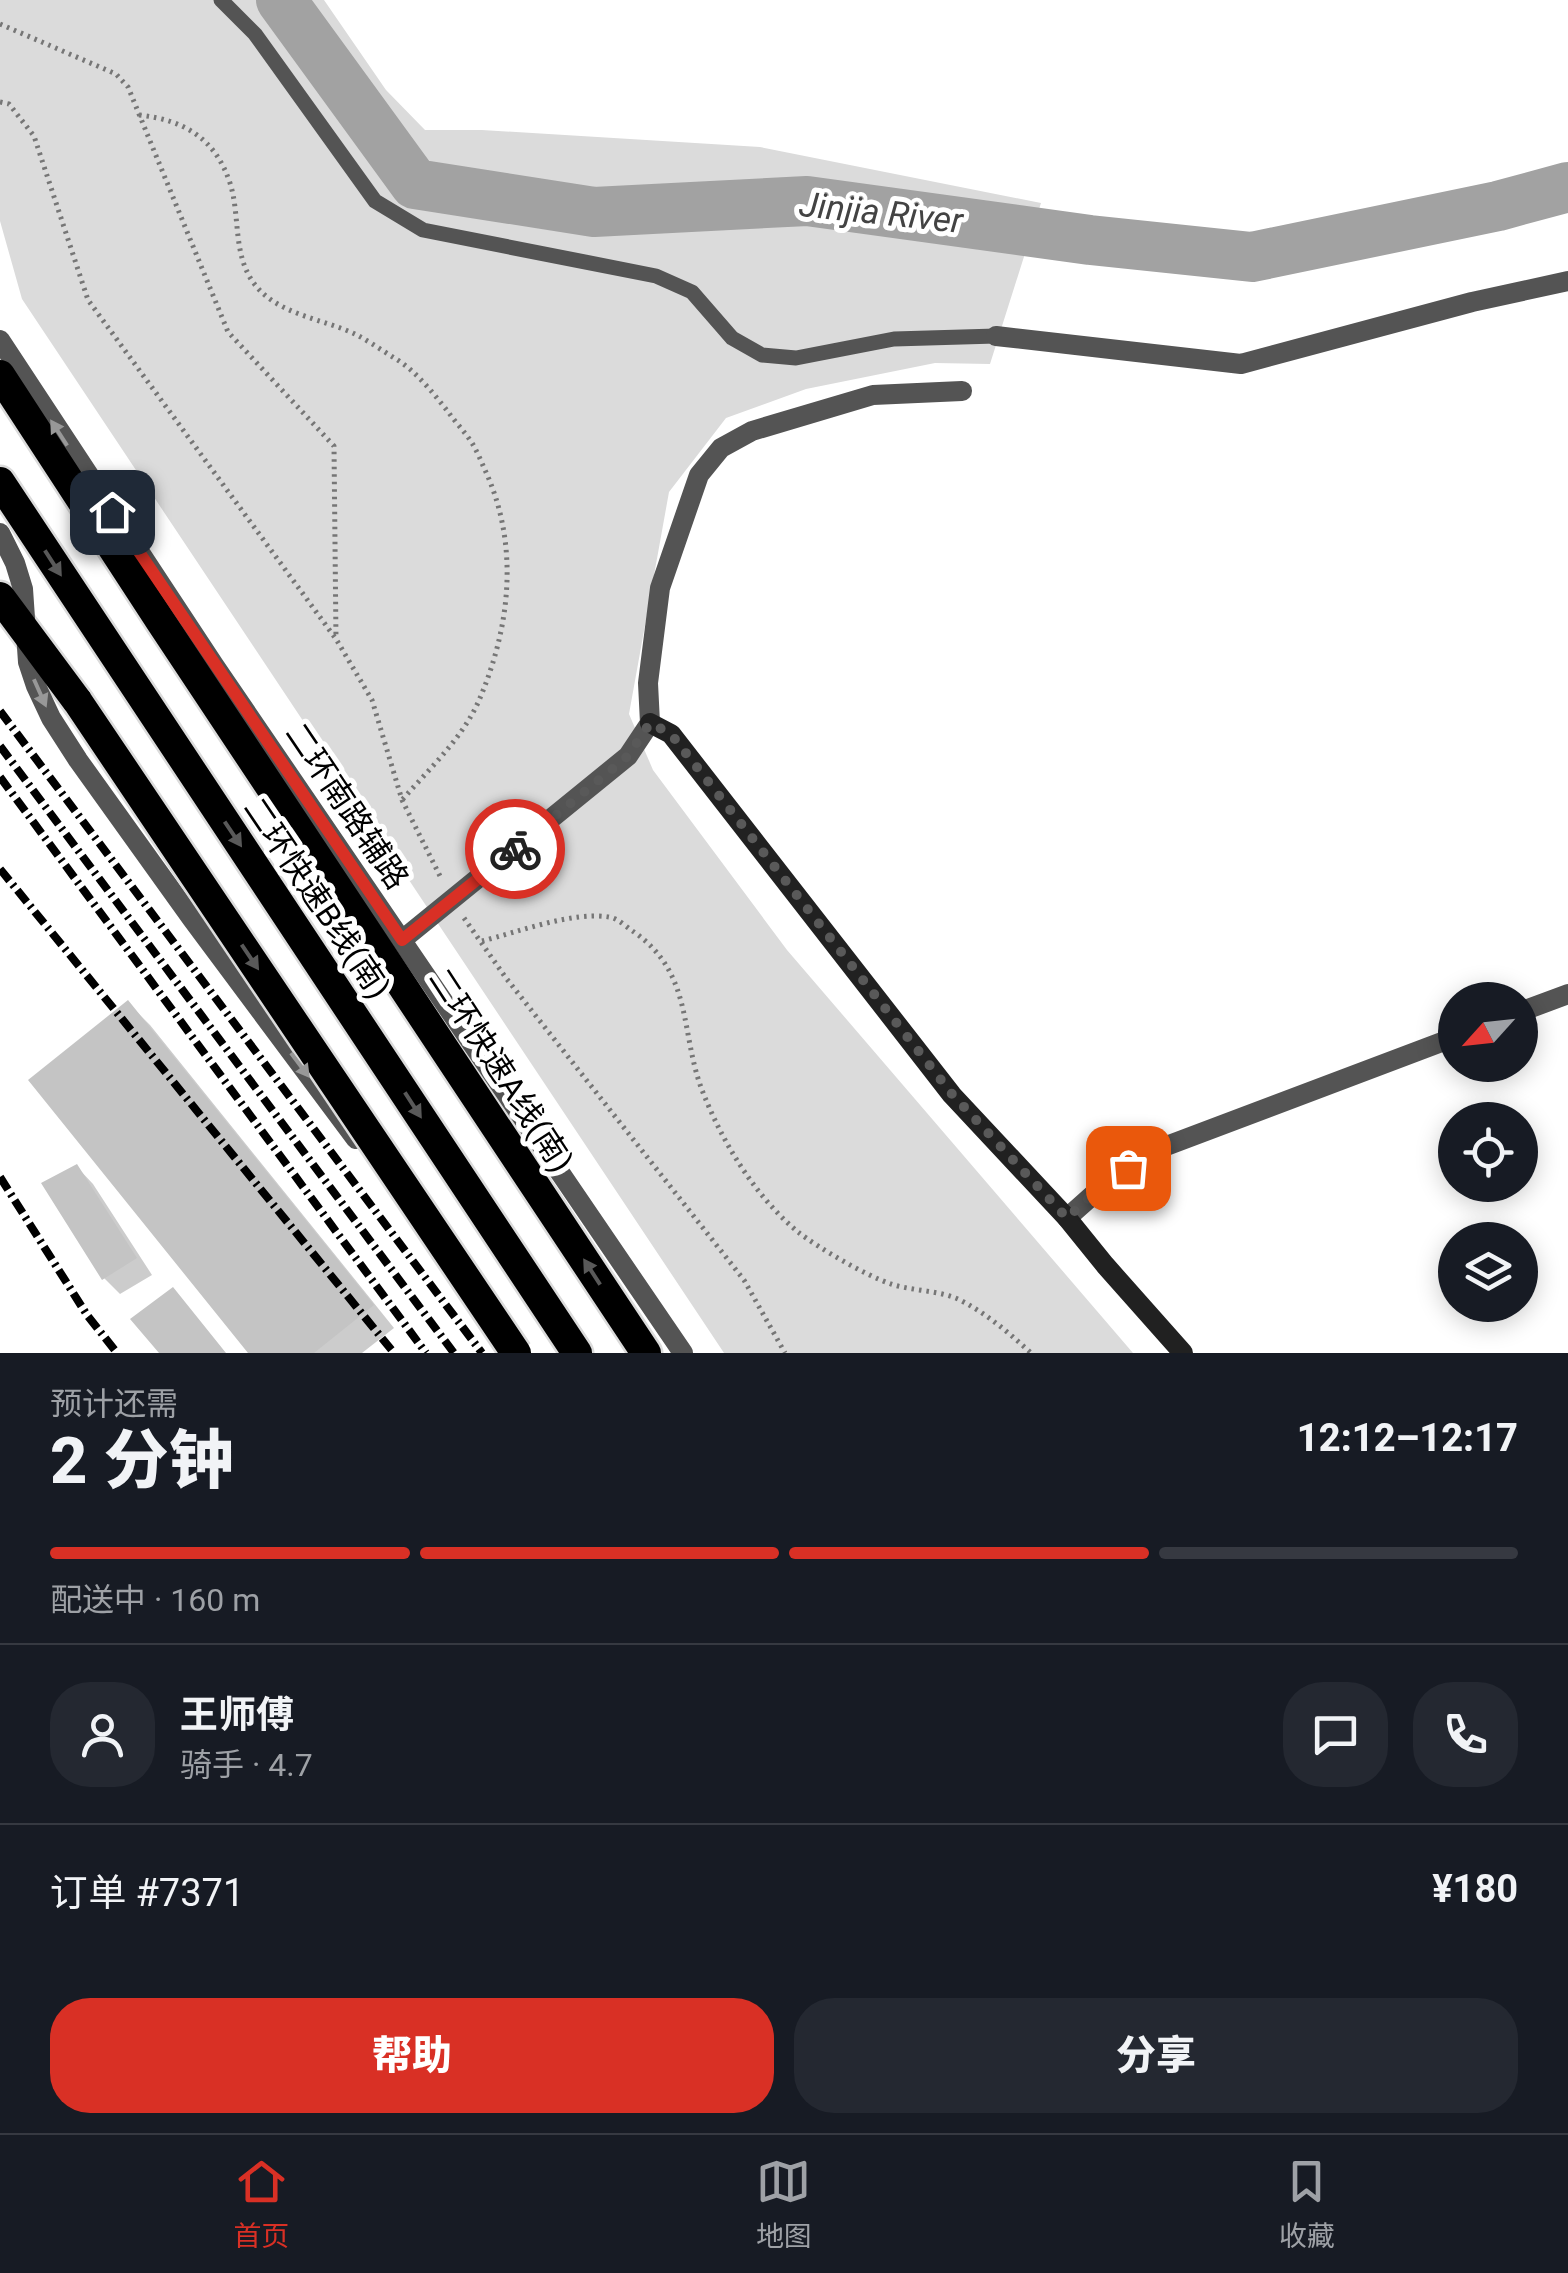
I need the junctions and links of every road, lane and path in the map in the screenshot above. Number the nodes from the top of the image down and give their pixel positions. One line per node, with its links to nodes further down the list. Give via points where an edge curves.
1 (221, 0): 6 (lane, via 255,34 375,202 423,230 656,276 692,292 732,338 762,355 796,358 894,339)
2 (0, 24): 4 (path, via 116,74)
3 (0, 102): 14 (path, via 34,136 88,300)
4 (139, 115): 14 (path, via 228,332 334,446); 16 (path, via 193,130 215,155 230,184 240,253 252,281 272,300 401,362 473,444 495,492 508,586 502,635 480,701)
5 (1568, 281): 6 (street, via 1241,364)
6 (996, 336)
7 (0, 340): 18 (street, 二环南路辅路, one-way to 7)
8 (0, 374): 27 (highway, 二环快速A线(南), one-way to 8)
9 (962, 391): 15 (street, via 873,396 752,432 721,448 699,475 660,588)
10 (0, 482): 26 (highway, 二环快速B线(南), one-way to 26)
11 (0, 533): 13 (street, via 23,589)
12 (0, 596): 13 (highway)
13 (26, 630): 24 (highway, one-way to 24, bridge); 25 (street, one-way to 25, via 36,686 78,760 322,1095)
14 (336, 639): 16 (path, via 372,700)
15 (650, 723): 17 (street, via 628,756); 23 (street, via 671,734 952,1094)
16 (402, 800): 17 (path)
17 (452, 900): 18 (street); 19 (path)
18 (402, 940): 28 (street, 二环南路辅路)
19 (481, 941): 29 (path, via 744,1280); 30 (path, via 582,915 613,917 646,940 670,969 682,1001 702,1093 765,1198 799,1232 848,1263 891,1284 954,1298 996,1321)
20 (1568, 994): 21 (street)
21 (1538, 1005)
22 (1438, 1043): 23 (street, via 1153,1151)
23 (1067, 1218): 31 (street)
24 (516, 1353)
25 (524, 1353)
26 (577, 1353)
27 (646, 1353)
28 (683, 1353)
29 (785, 1353)
30 (1031, 1353)
31 (1183, 1353)

